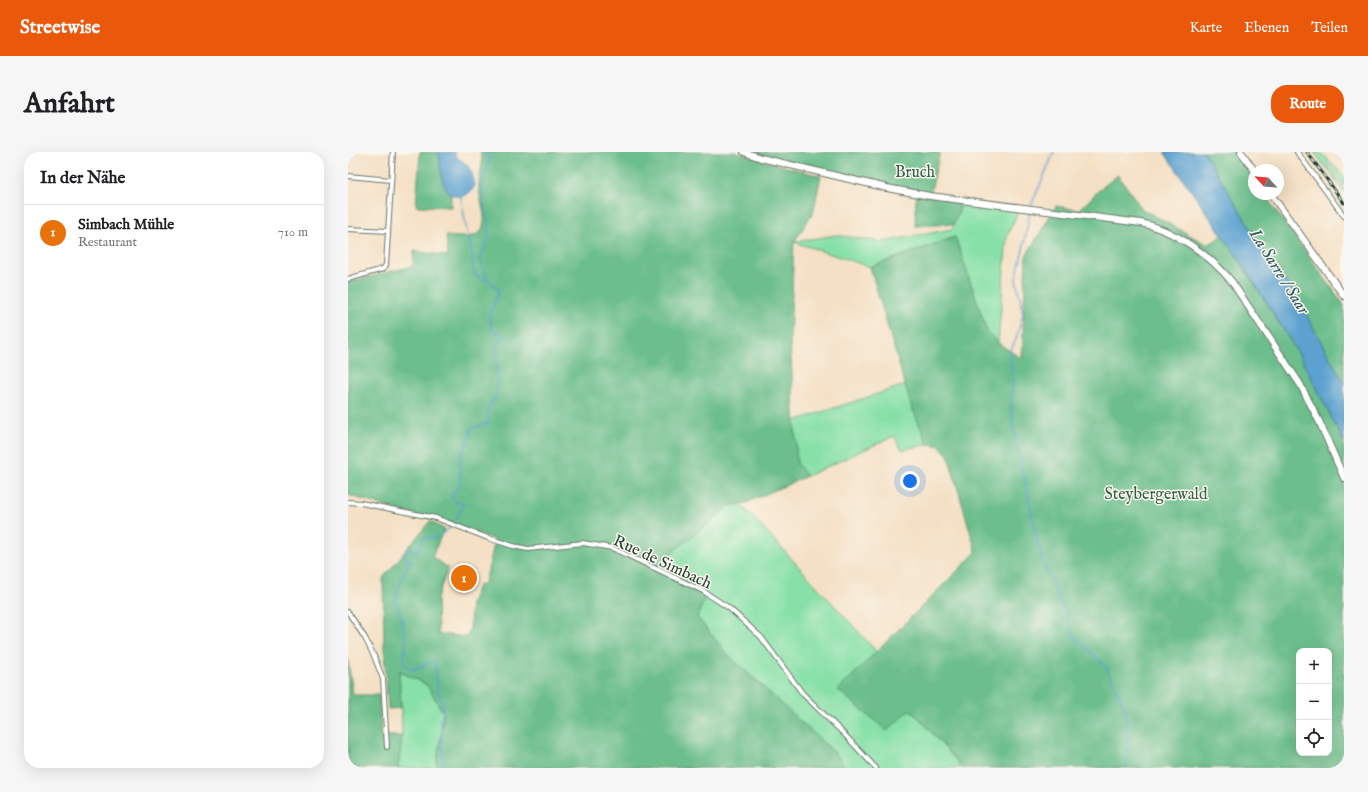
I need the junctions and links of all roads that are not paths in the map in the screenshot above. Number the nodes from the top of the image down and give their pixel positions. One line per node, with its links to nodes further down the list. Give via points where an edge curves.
1 (393, 152): 7 (street)
2 (744, 152): 14 (main road, via 887,188 1141,223 1165,230 1216,264 1232,282 1294,374 1319,421)
3 (1241, 152): 5 (main road)
4 (1296, 152): 9 (street)
5 (1250, 164)
6 (348, 176): 7 (street)
7 (391, 180): 11 (street)
8 (1275, 200): 13 (main road)
9 (1344, 216)
10 (348, 229): 11 (street)
11 (388, 231): 12 (street, via 385,267)
12 (348, 279)
13 (1344, 296)
14 (1344, 478)
15 (348, 502): 18 (street, Rue de Simbach, via 436,518 488,538 528,549 583,543 612,548 704,591 729,608 761,637 803,694)
16 (348, 612): 17 (street, via 368,644 383,679)
17 (387, 747)
18 (876, 768)

